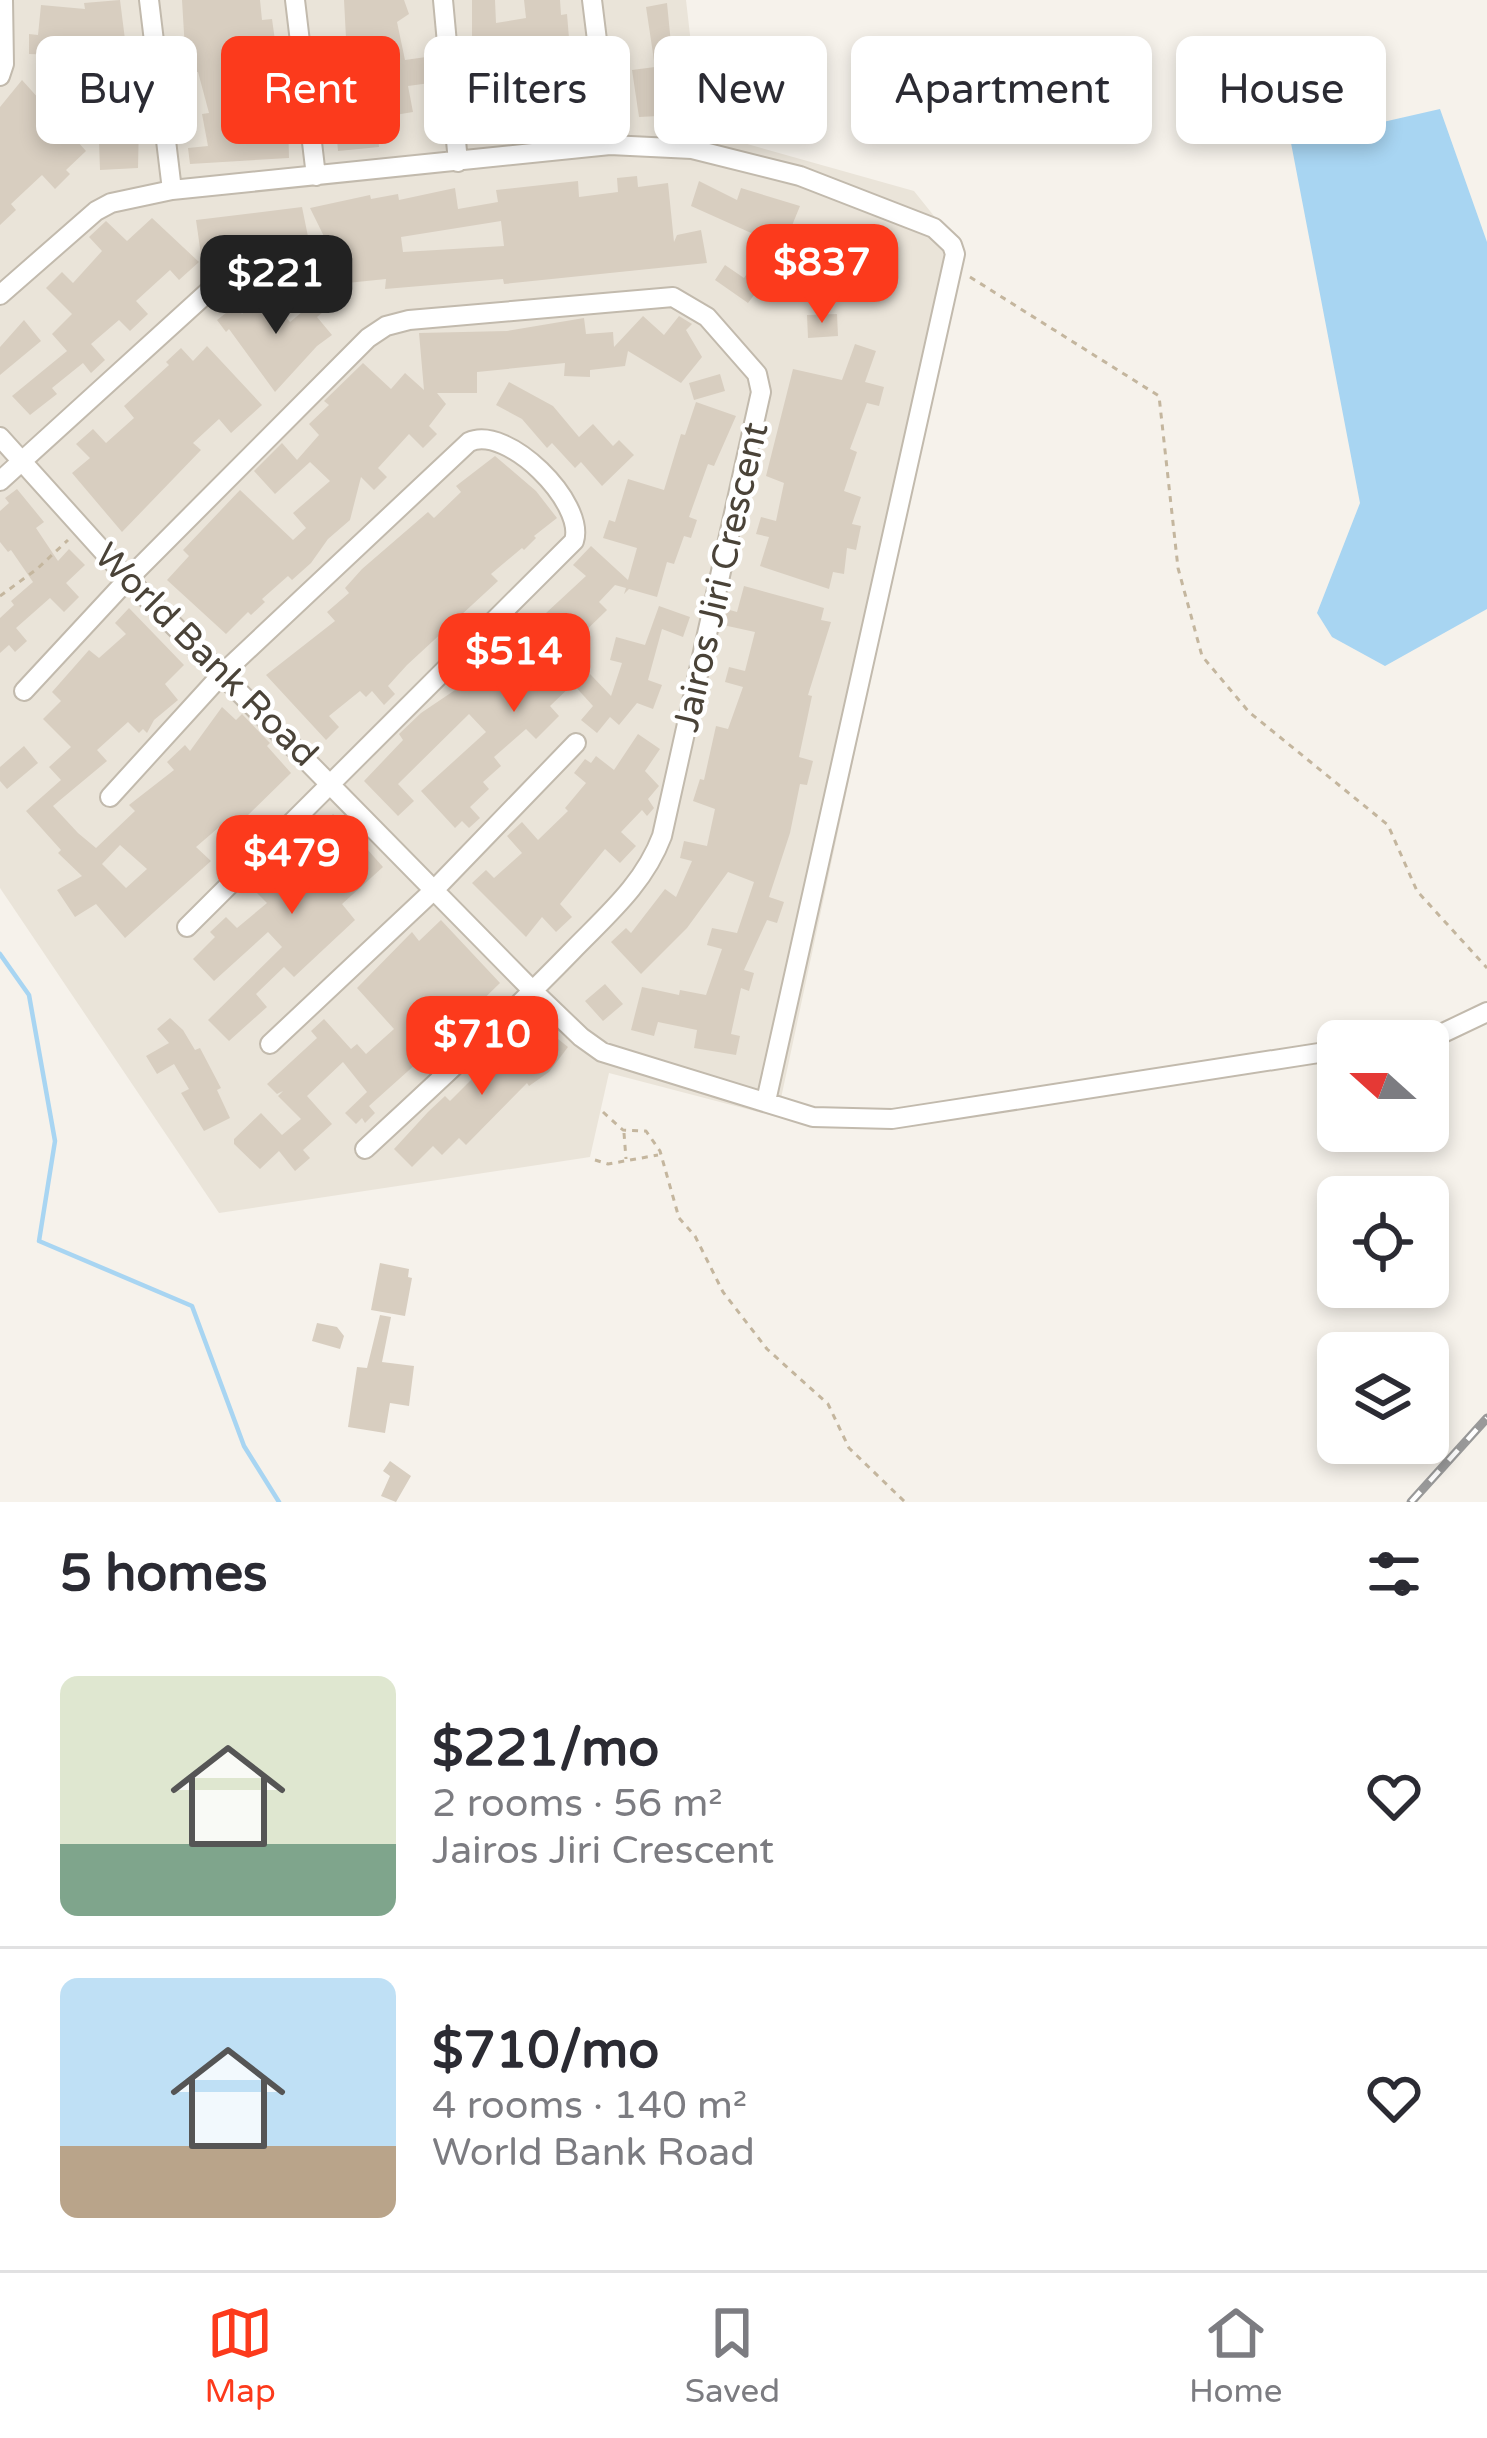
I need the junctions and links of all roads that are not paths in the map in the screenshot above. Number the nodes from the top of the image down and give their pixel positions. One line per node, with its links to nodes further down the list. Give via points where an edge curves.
1 (3, 0): 6 (street)
2 (149, 0): 10 (street)
3 (295, 0): 9 (street)
4 (443, 0): 8 (street)
5 (592, 0): 7 (street)
6 (0, 76)
7 (610, 146): 8 (street); 29 (street, via 692,149 800,176 934,228 952,245 954,267)
8 (458, 162): 9 (street)
9 (316, 176): 10 (street)
10 (172, 190): 12 (street, via 96,211)
11 (208, 292): 14 (street)
12 (0, 295)
13 (0, 437): 14 (street, World Bank Road)
14 (22, 465): 15 (street); 16 (street, World Bank Road)
15 (0, 482)
16 (128, 579): 17 (street, World Bank Road); 18 (street, Jairos Jiri Crescent); 24 (street, Jairos Jiri Crescent, via 386,326 674,297 707,317 757,374 761,392 662,836 635,886)
17 (223, 673): 20 (street, World Bank Road); 20 (street, via 476,438 517,450 550,480 577,528 574,542); 21 (street)
18 (24, 691)
19 (576, 743): 22 (street)
20 (330, 781): 22 (street, World Bank Road); 23 (street)
21 (110, 797)
22 (434, 890): 24 (street, World Bank Road); 27 (street)
23 (187, 927)
24 (533, 991): 29 (street, World Bank Road, via 602,1052); 30 (street, Jairos Jiri Crescent)
25 (1487, 1012): 26 (street)
26 (1449, 1030)
27 (270, 1044)
28 (1317, 1053): 29 (street, World Bank Road, via 892,1119 813,1117)
29 (766, 1101)
30 (365, 1149)

